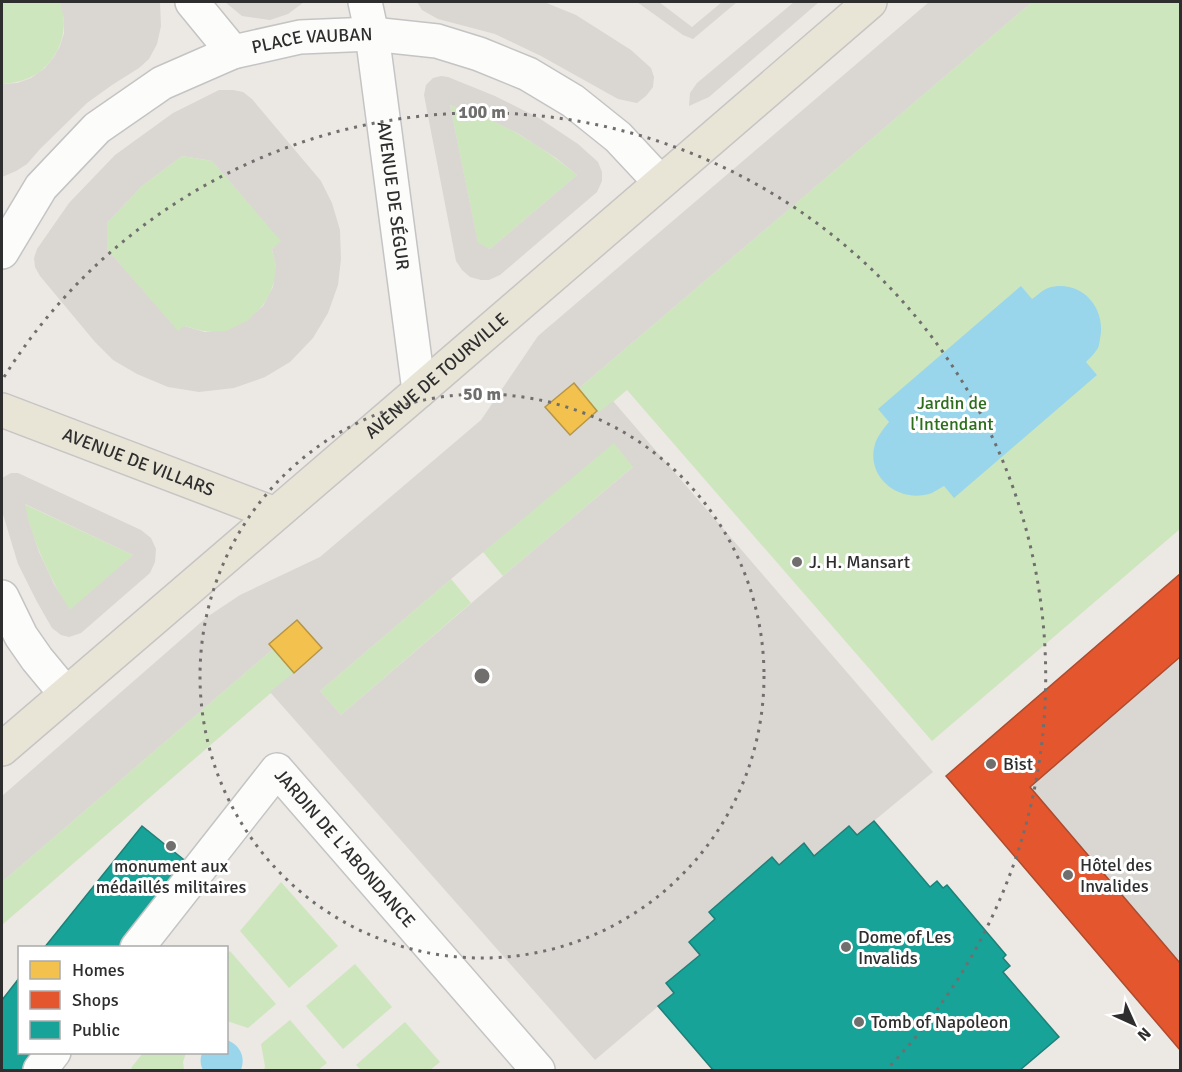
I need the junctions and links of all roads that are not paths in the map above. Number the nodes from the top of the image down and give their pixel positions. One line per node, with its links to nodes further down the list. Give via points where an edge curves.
1 (192, 2): 5 (street)
2 (365, 2): 4 (street, AVENUE DE SÉGUR)
3 (870, 2): 6 (main road, AVENUE DE TOURVILLE)
4 (372, 34): 5 (street, PLACE VAUBAN, via 300,37); 6 (street, PLACE VAUBAN, via 437,41 528,74 573,100 618,137); 8 (street, AVENUE DE SÉGUR)
5 (233, 52): 7 (street, PLACE VAUBAN, via 162,83 97,128 41,187)
6 (660, 182): 8 (main road, AVENUE DE TOURVILLE)
7 (2, 252)
8 (419, 391): 10 (main road, AVENUE DE TOURVILLE)
9 (2, 410): 10 (main road, AVENUE DE VILLARS)
10 (275, 514): 12 (main road, AVENUE DE TOURVILLE)
11 (2, 597): 12 (street, via 21,636)
12 (66, 694): 13 (main road, AVENUE DE TOURVILLE)
13 (2, 749)
14 (139, 946): 17 (street, JARDIN DE L'ABONDANCE, via 277,770)
15 (53, 1054): 16 (street)
16 (40, 1071)
17 (538, 1071)

